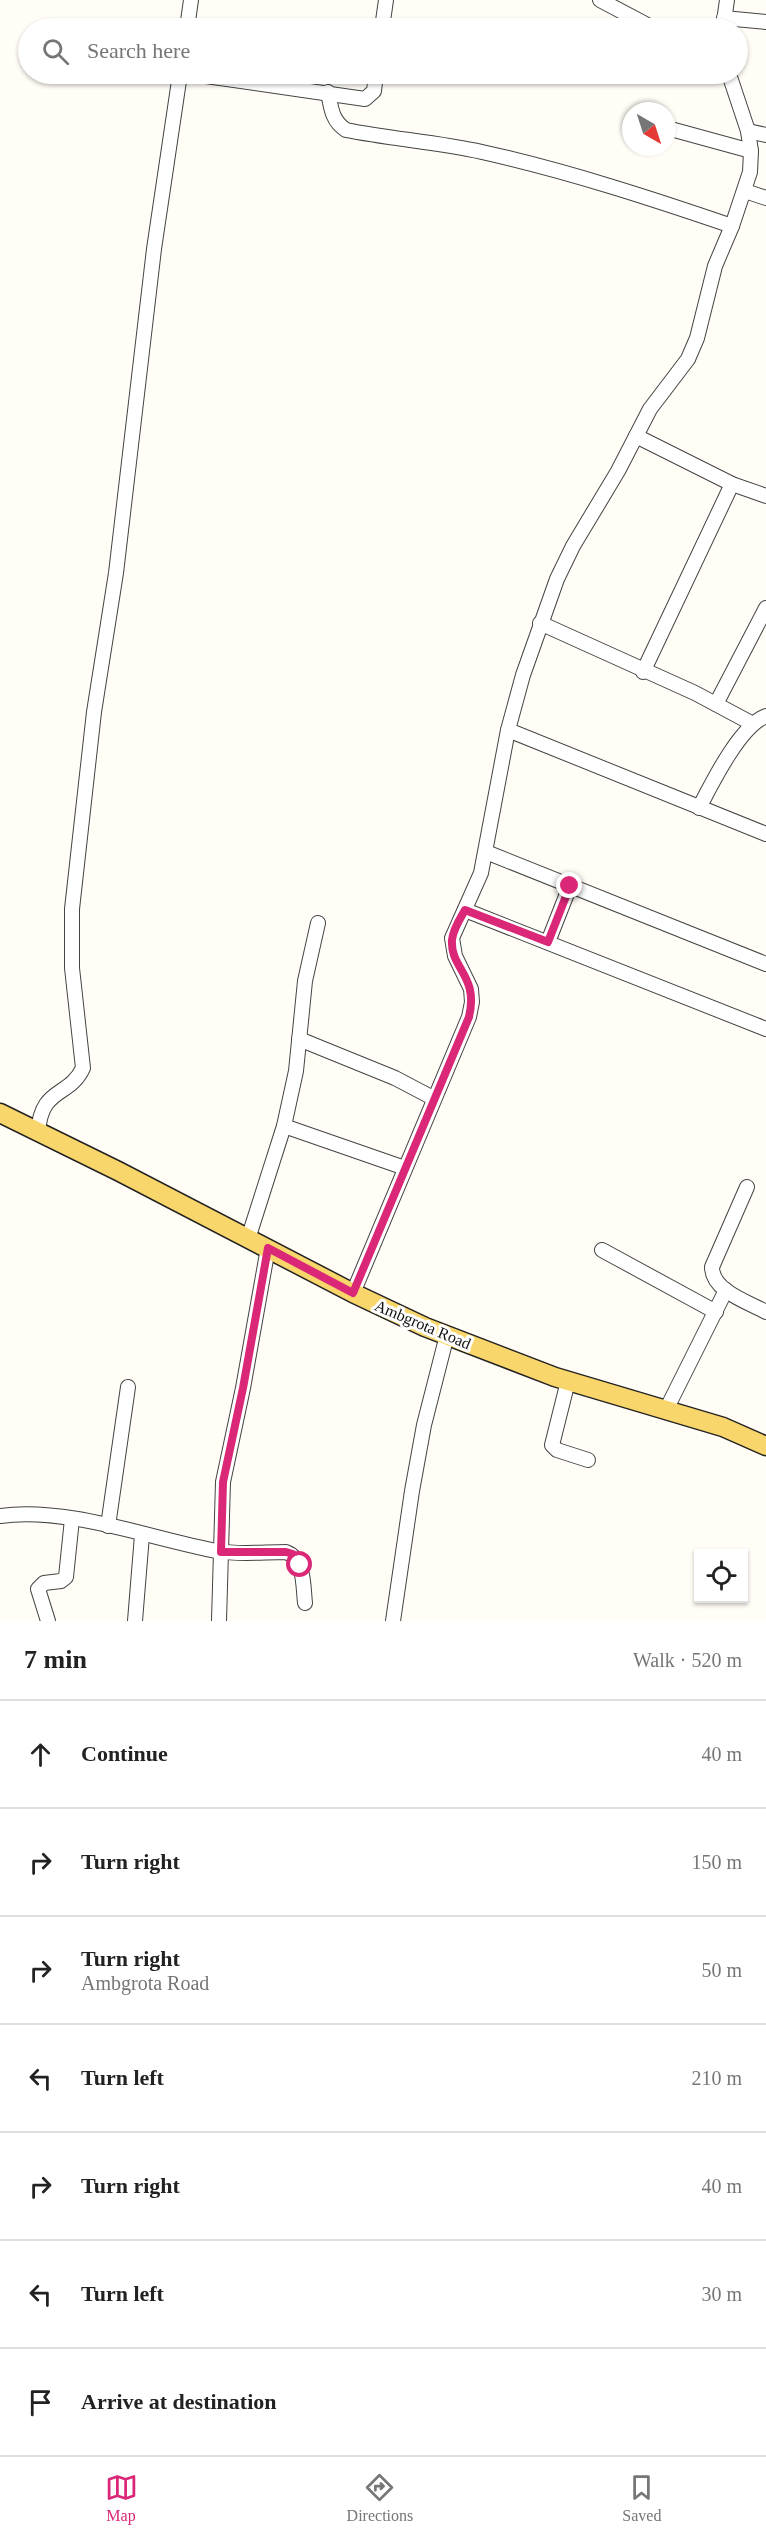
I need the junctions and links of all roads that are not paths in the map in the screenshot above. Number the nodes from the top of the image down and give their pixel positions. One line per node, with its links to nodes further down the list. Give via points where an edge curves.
1 (191, 0): 5 (street)
2 (386, 0): 6 (street)
3 (600, 0): 7 (street)
4 (727, 0): 8 (street)
5 (188, 18)
6 (383, 18)
7 (634, 18)
8 (724, 18)
9 (748, 22): 10 (street)
10 (766, 22)
11 (179, 84): 46 (street, via 78,845 72,968 84,1059 80,1075 42,1109)
12 (268, 84): 15 (street)
13 (375, 84): 15 (street, via 374,91 365,99)
14 (732, 84): 17 (street)
15 (328, 92): 22 (street, via 333,117 346,130 479,151 532,164)
16 (676, 130): 19 (street)
17 (748, 131): 18 (street); 19 (street)
18 (766, 135)
19 (751, 151): 20 (street)
20 (745, 191): 21 (street); 22 (street)
21 (766, 198)
22 (732, 226): 23 (street, via 715,266 697,338 688,358 650,409)
23 (636, 436): 24 (street); 27 (street, via 573,546)
24 (732, 484): 25 (street); 28 (street)
25 (766, 496)
26 (766, 608): 29 (street)
27 (540, 622): 28 (street); 32 (street)
28 (643, 672): 29 (street)
29 (716, 704): 31 (street)
30 (766, 716): 31 (street)
31 (753, 724): 33 (street)
32 (508, 730): 33 (street); 35 (street)
33 (699, 808): 34 (street)
34 (766, 834)
35 (486, 852): 36 (street); 37 (street)
36 (570, 886): 39 (street); 40 (street)
37 (465, 910): 39 (street); 43 (street, via 455,928 452,946 471,989 472,1002)
38 (318, 923): 42 (street, via 305,981)
39 (548, 942): 41 (street)
40 (766, 964)
41 (766, 1029)
42 (299, 1039): 43 (street); 45 (street)
43 (433, 1098): 47 (street)
44 (0, 1113): 46 (main road, Ambgrota Road)
45 (284, 1126): 47 (street); 49 (street)
46 (38, 1132): 49 (main road, Ambgrota Road)
47 (405, 1168): 53 (street)
48 (747, 1187): 52 (street, via 712,1267 715,1281)
49 (248, 1239): 50 (main road, Ambgrota Road)
50 (268, 1248): 53 (main road, Ambgrota Road); 66 (street, via 223,1482)
51 (602, 1250): 54 (street)
52 (726, 1290): 54 (street); 55 (street)
53 (353, 1293): 56 (main road, Ambgrota Road)
54 (716, 1312): 59 (street)
55 (766, 1312)
56 (447, 1335): 57 (main road, Ambgrota Road); 71 (street, via 414,1480)
57 (568, 1381): 59 (main road, Ambgrota Road); 61 (street, via 552,1445)
58 (128, 1387): 64 (street)
59 (666, 1410): 60 (main road, Ambgrota Road, via 723,1427)
60 (766, 1446)
61 (588, 1461)
62 (0, 1516): 63 (street)
63 (72, 1519): 64 (street); 68 (street, via 66,1577 44,1583 38,1589)
64 (108, 1526): 65 (street)
65 (142, 1535): 66 (street); 69 (street)
66 (221, 1552): 67 (street, via 293,1554 300,1565); 70 (street)
67 (305, 1603)
68 (48, 1621)
69 (135, 1621)
70 (219, 1621)
71 (393, 1621)

